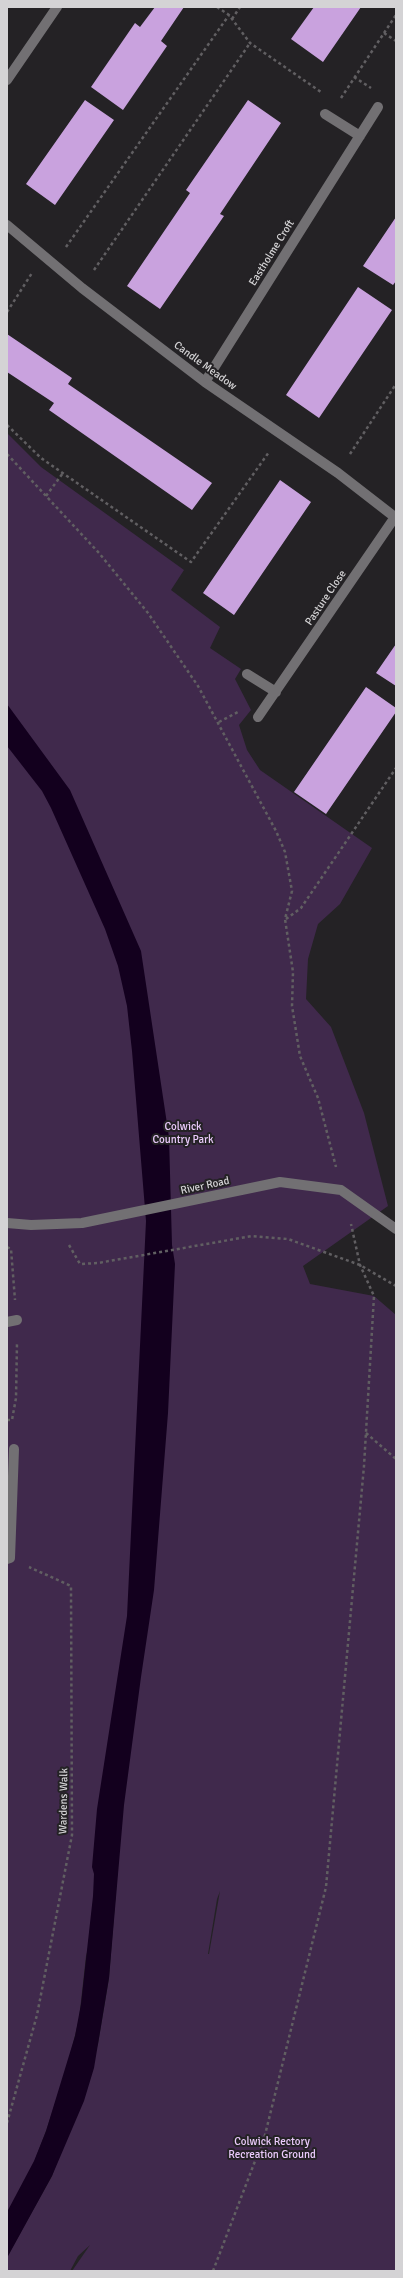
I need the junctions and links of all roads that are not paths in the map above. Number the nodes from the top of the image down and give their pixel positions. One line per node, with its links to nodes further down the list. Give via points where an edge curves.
1 (57, 7): 2 (street)
2 (7, 80)
3 (378, 107): 5 (street, Eastholme Croft)
4 (325, 114): 5 (street)
5 (360, 136): 7 (street, Eastholme Croft)
6 (7, 225): 7 (street, Candle Meadow, via 82,288)
7 (204, 382): 8 (street, Candle Meadow, via 338,473)
8 (396, 517): 10 (street, Pasture Close)
9 (247, 674): 10 (street)
10 (276, 692): 11 (street, Pasture Close)
11 (258, 717)
12 (7, 1223): 13 (street, River Road, via 82,1223 280,1182 341,1190)
13 (396, 1229)
14 (14, 1449): 15 (street)
15 (9, 1558)

